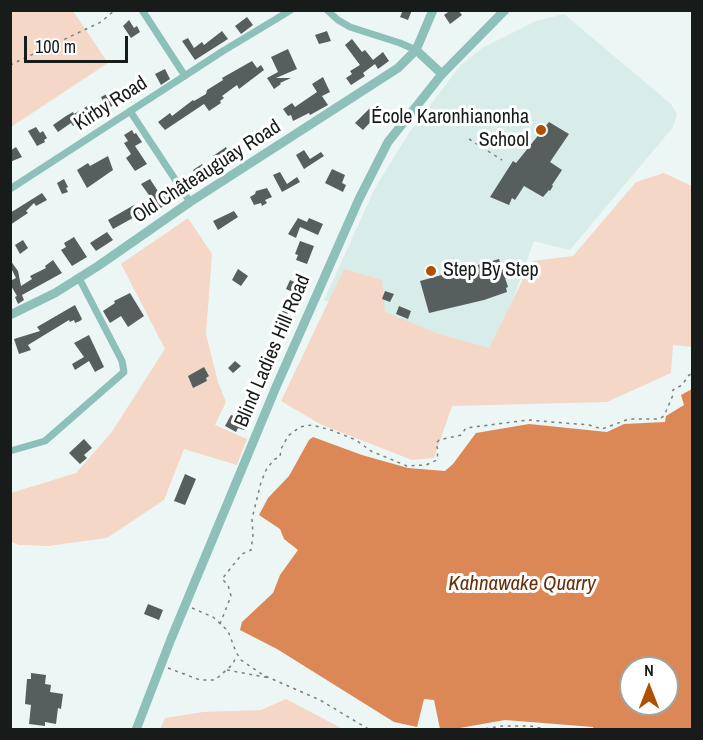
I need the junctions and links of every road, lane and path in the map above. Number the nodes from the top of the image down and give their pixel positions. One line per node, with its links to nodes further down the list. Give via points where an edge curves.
1 (115, 10): 8 (path, via 101,22)
2 (142, 10): 10 (street)
3 (291, 10): 10 (street, Kirby Road)
4 (327, 10): 7 (street, via 350,27)
5 (433, 10): 7 (street)
6 (504, 10): 9 (street, Blind Ladies Hill Road)
7 (416, 50): 9 (street); 15 (street, Old Châteauguay Road, via 398,68)
8 (10, 65)
9 (442, 74): 20 (street, Blind Ladies Hill Road, via 388,142 359,199)
10 (185, 76): 11 (street, Kirby Road)
11 (130, 111): 14 (street, Kirby Road); 15 (street)
12 (468, 139): 13 (path)
13 (502, 160)
14 (10, 189)
15 (190, 202): 16 (street, Old Châteauguay Road)
16 (79, 278): 17 (street, Old Châteauguay Road); 19 (street, via 124,372 45,441)
17 (10, 315)
18 (693, 374): 21 (path, via 673,390 664,416 659,419 629,419 602,429 528,420 466,428 461,435 439,440 435,444 437,459 426,465 397,463 331,430 312,425 300,427 288,436 280,456 267,468 261,482 252,519 251,550 242,554 222,579 231,596)
19 (10, 451)
20 (185, 605): 21 (path); 23 (street, Blind Ladies Hill Road)
21 (220, 624): 22 (path, via 228,631)
22 (238, 655): 24 (path); 25 (path)
23 (161, 666): 24 (path, via 200,680 214,680); 26 (street, Blind Ladies Hill Road)
24 (226, 670): 25 (path)
25 (271, 678): 27 (path)
26 (136, 729)
27 (370, 729)
28 (478, 729): 29 (path)
29 (552, 729)

